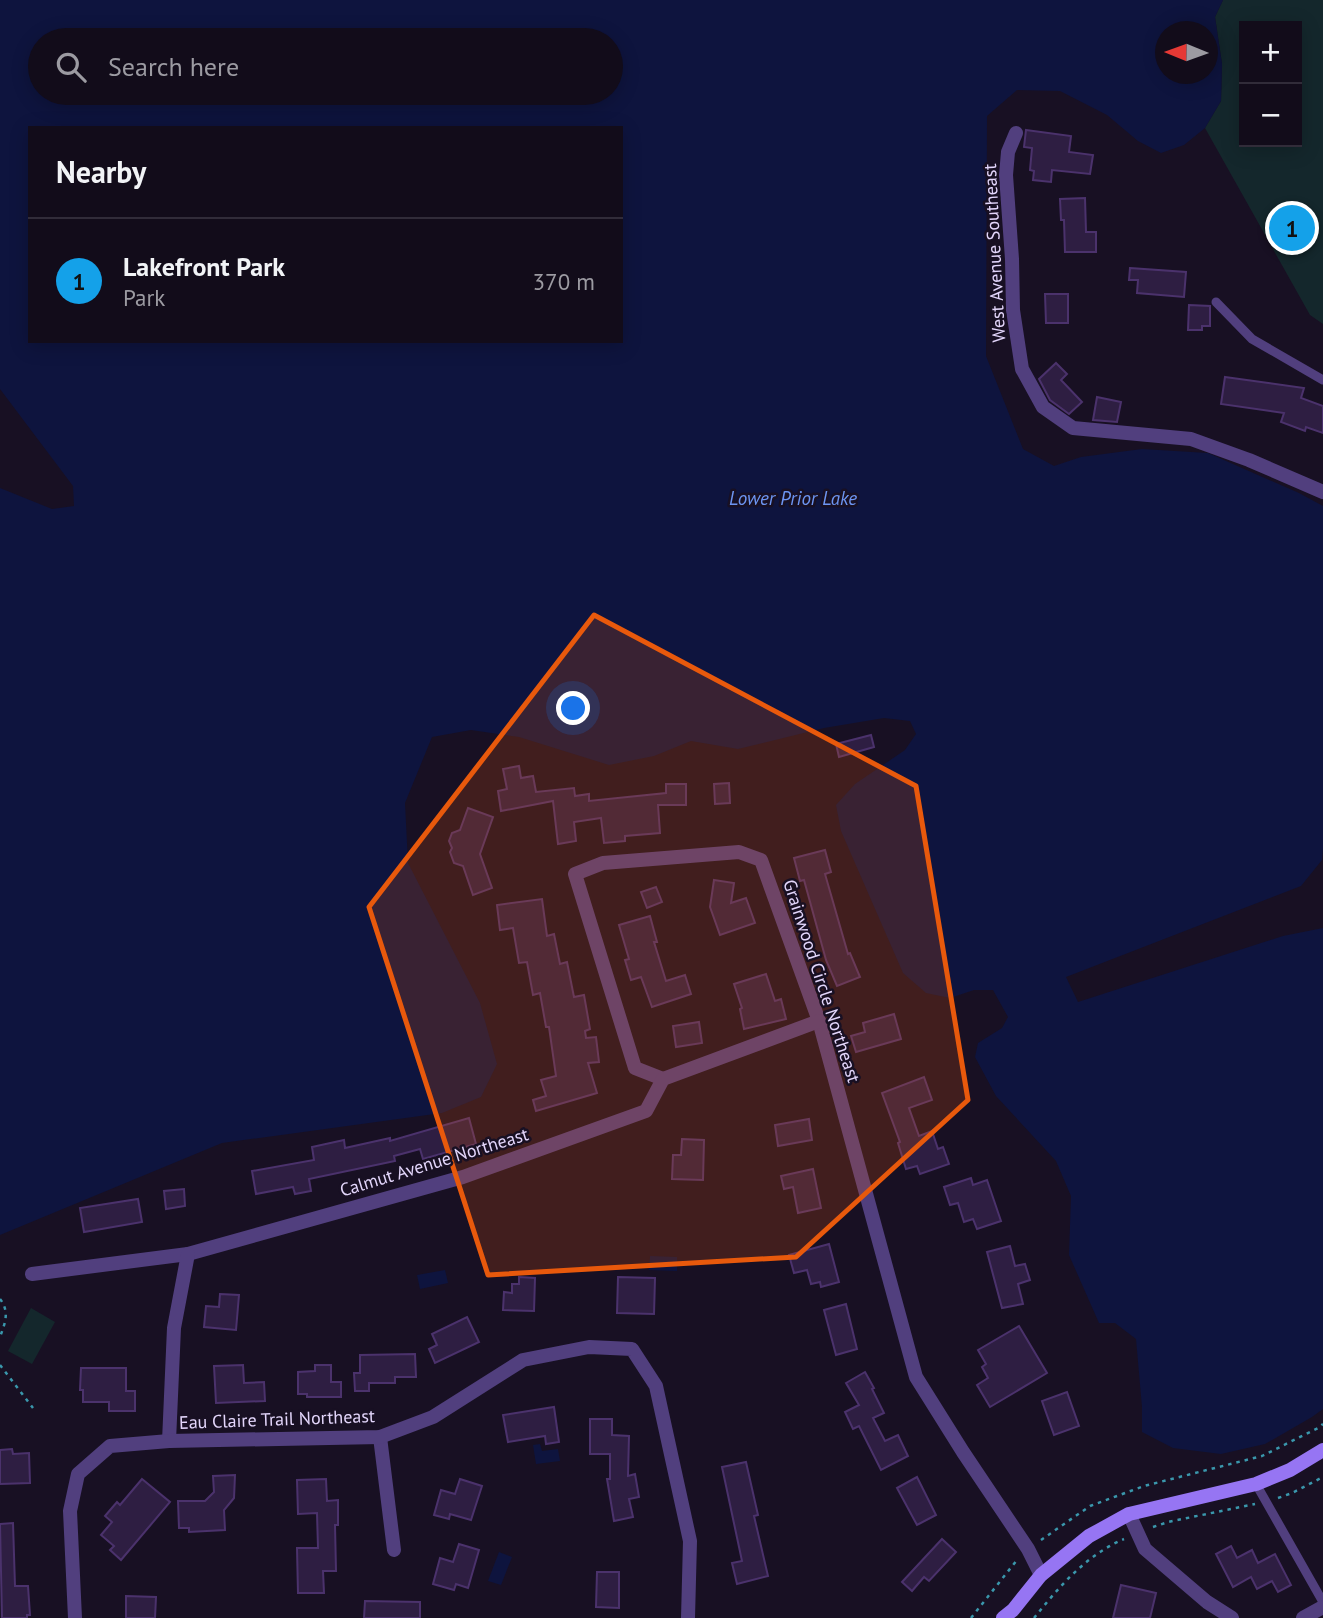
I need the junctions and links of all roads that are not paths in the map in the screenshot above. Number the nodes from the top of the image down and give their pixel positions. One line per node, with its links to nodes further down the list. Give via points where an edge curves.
1 (1016, 133): 4 (street, West Avenue Southeast, via 1006,175 1013,310 1022,369 1043,407 1073,428 1191,439)
2 (1216, 302): 3 (lane, via 1252,339)
3 (1323, 380)
4 (1323, 492)
5 (819, 1021): 6 (street); 6 (street, Grainwood Circle Northeast, via 761,860 739,852 603,863 576,874 635,1068); 15 (street, Grainwood Circle Northeast, via 916,1377)
6 (663, 1079): 7 (street, Calmut Avenue Northeast, via 646,1111 463,1177)
7 (188, 1254): 8 (street, Calmut Avenue Northeast); 10 (street, via 173,1328)
8 (32, 1274)
9 (380, 1437): 10 (street, Eau Claire Trail Northeast); 14 (street); 19 (street, Eau Claire Trail Northeast, via 433,1416 523,1360 589,1347 632,1349 656,1386 690,1541)
10 (169, 1441): 18 (street, Eau Claire Trail Northeast, via 110,1446 78,1474 70,1511)
11 (1322, 1452): 12 (main road)
12 (1256, 1484): 13 (main road); 16 (lane)
13 (1129, 1514): 15 (main road, via 1089,1536); 20 (street, via 1145,1549)
14 (394, 1550)
15 (1041, 1575): 17 (main road)
16 (1323, 1604): 21 (street)
17 (1009, 1615)
18 (75, 1618)
19 (688, 1618)
20 (1232, 1618)
21 (1303, 1618)

